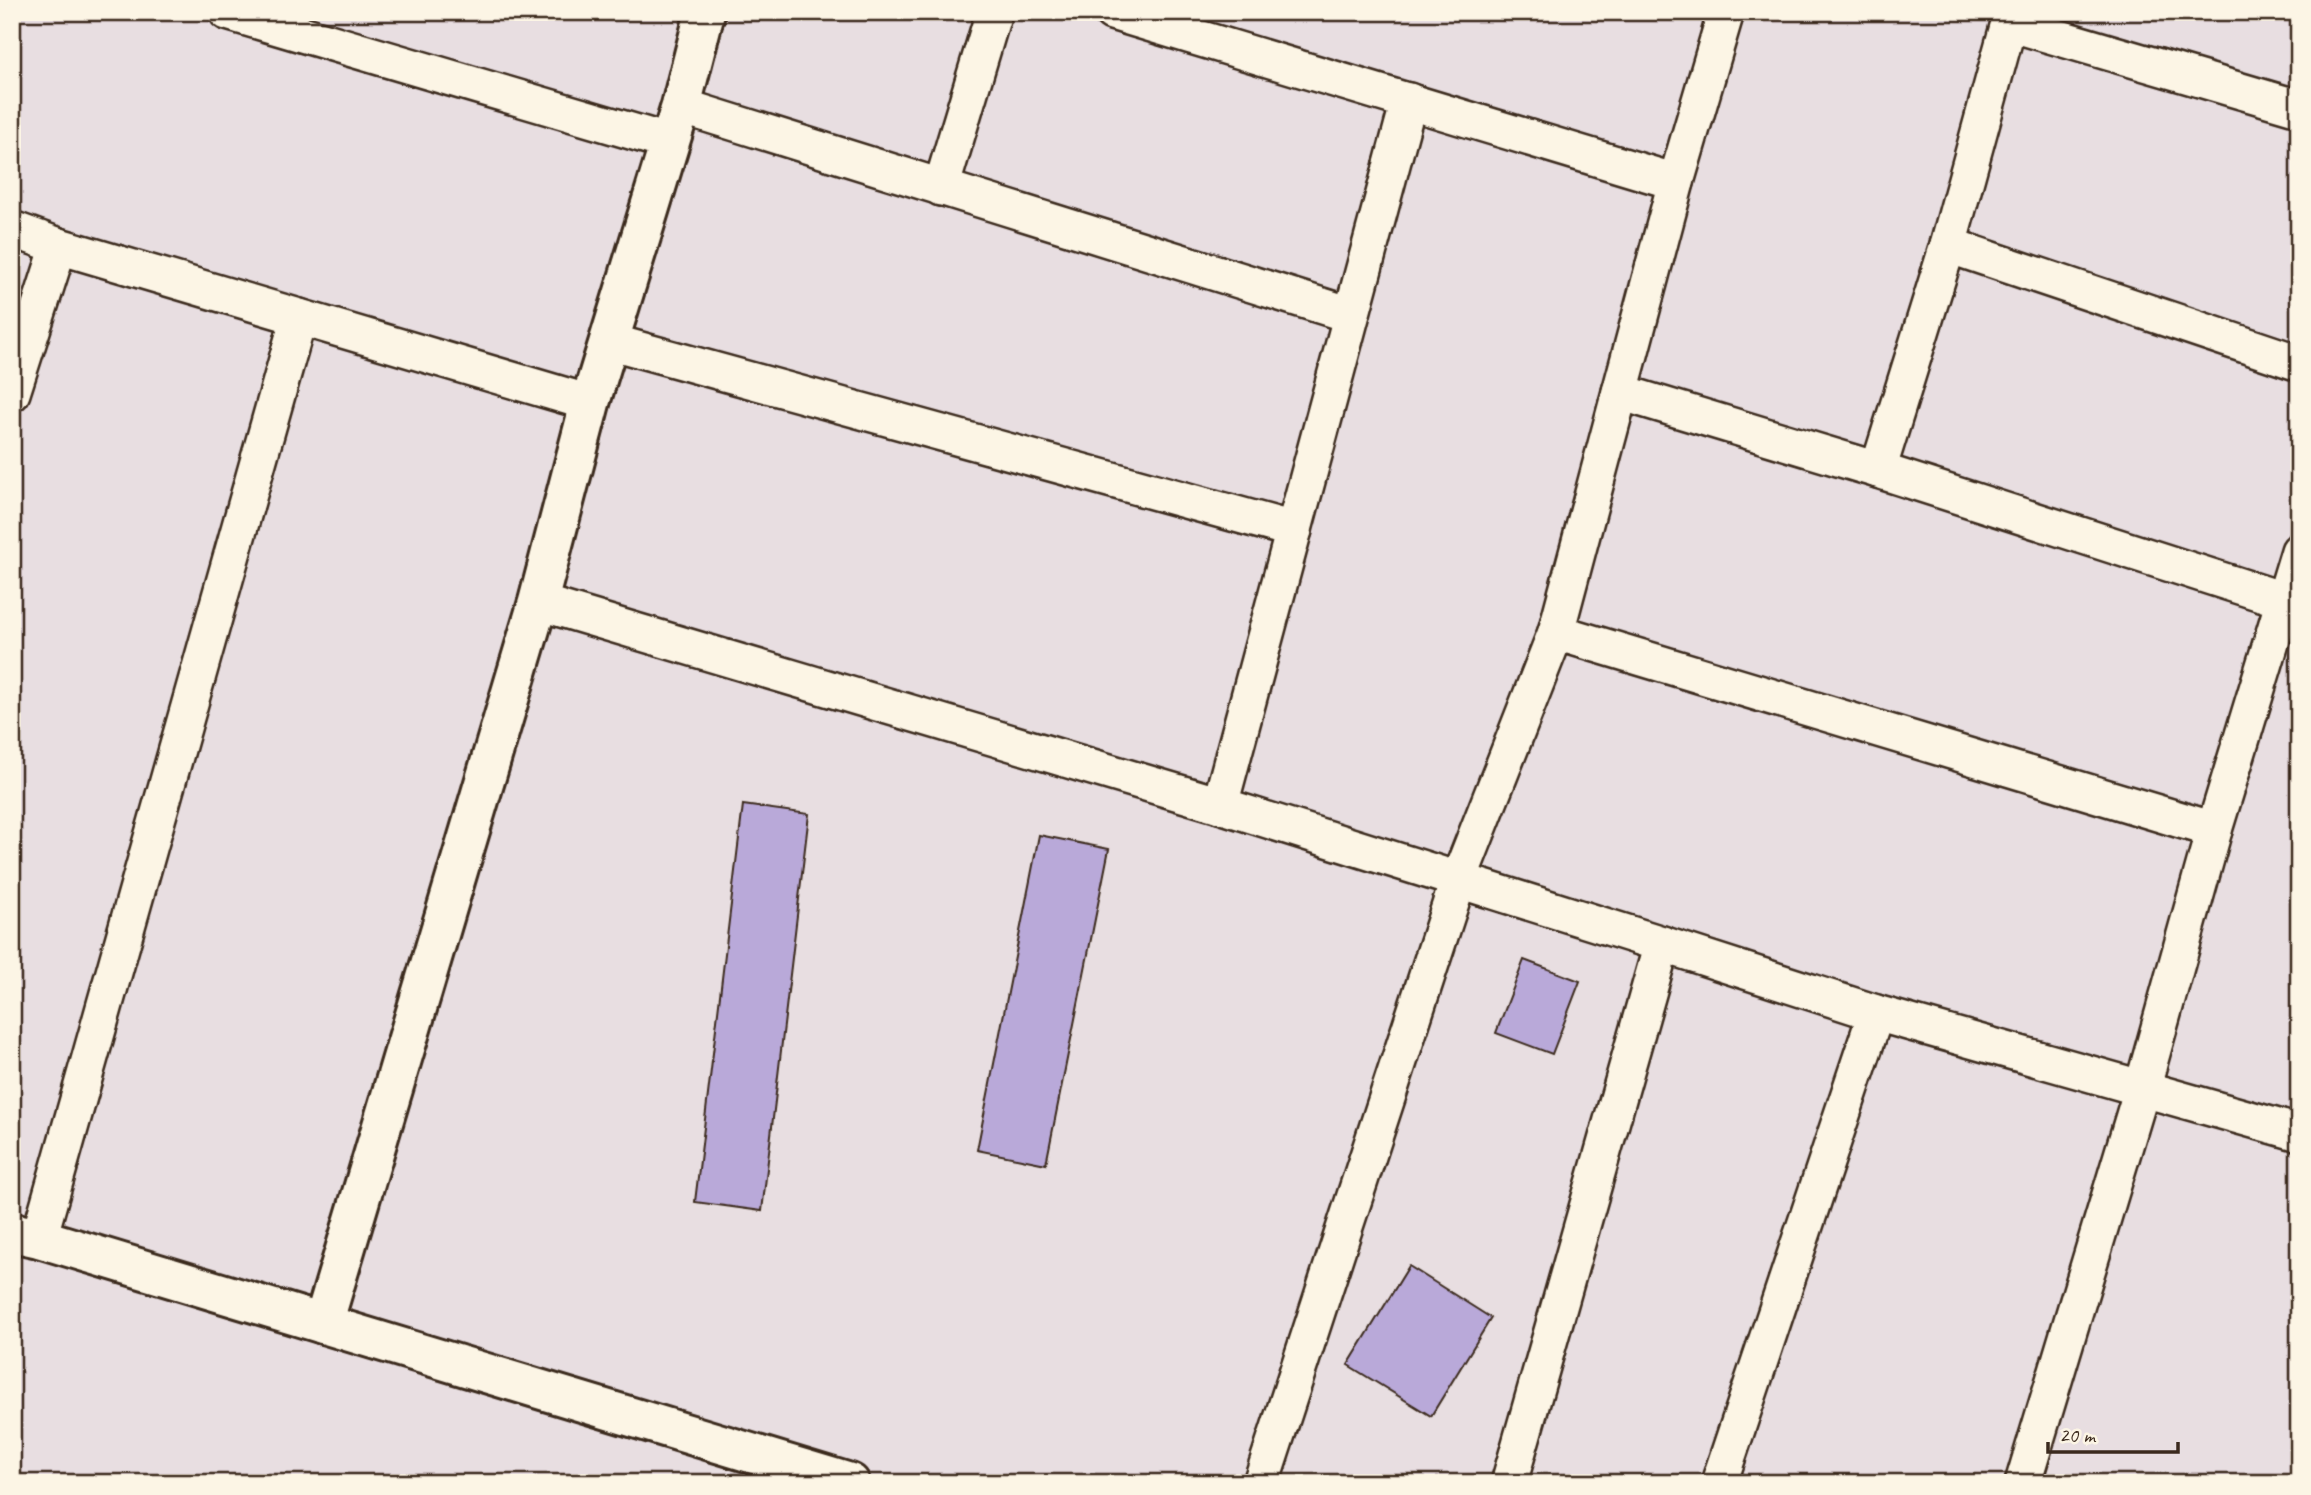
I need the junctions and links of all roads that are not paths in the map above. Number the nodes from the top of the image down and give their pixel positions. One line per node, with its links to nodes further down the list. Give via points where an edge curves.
1 (227, 12): 10 (street)
2 (705, 12): 8 (street)
3 (995, 12): 12 (street)
4 (1112, 12): 7 (street)
5 (1726, 12): 11 (street)
6 (2011, 18): 9 (street); 14 (street)
7 (1409, 101): 11 (street); 16 (street)
8 (681, 106): 10 (street); 12 (street)
9 (2299, 108)
10 (668, 142): 18 (street)
11 (1676, 182): 20 (street)
12 (941, 188): 16 (street)
13 (12, 229): 15 (street)
14 (1948, 245): 19 (street); 23 (street)
15 (59, 246): 17 (street); 21 (street)
16 (1351, 315): 24 (street)
17 (299, 317): 22 (street); 36 (street)
18 (608, 341): 22 (street); 24 (street)
19 (2299, 363)
20 (1620, 392): 23 (street); 28 (street)
21 (12, 393)
22 (590, 403): 27 (street)
23 (1878, 470): 26 (street)
24 (1294, 530): 29 (street)
25 (2299, 551): 26 (street)
26 (2283, 600): 30 (street)
27 (538, 602): 29 (street); 37 (street)
28 (1556, 632): 30 (street); 31 (street)
29 (1220, 805): 31 (street)
30 (2214, 830): 34 (street)
31 (1458, 881): 32 (street); 39 (street)
32 (1662, 944): 33 (street); 40 (street)
33 (1876, 1013): 34 (street); 41 (street)
34 (2142, 1089): 35 (street); 42 (street)
35 (2299, 1133)
36 (26, 1235): 37 (street)
37 (323, 1324): 38 (street)
38 (850, 1483)
39 (1261, 1483)
40 (1509, 1483)
41 (1718, 1483)
42 (2023, 1483)

